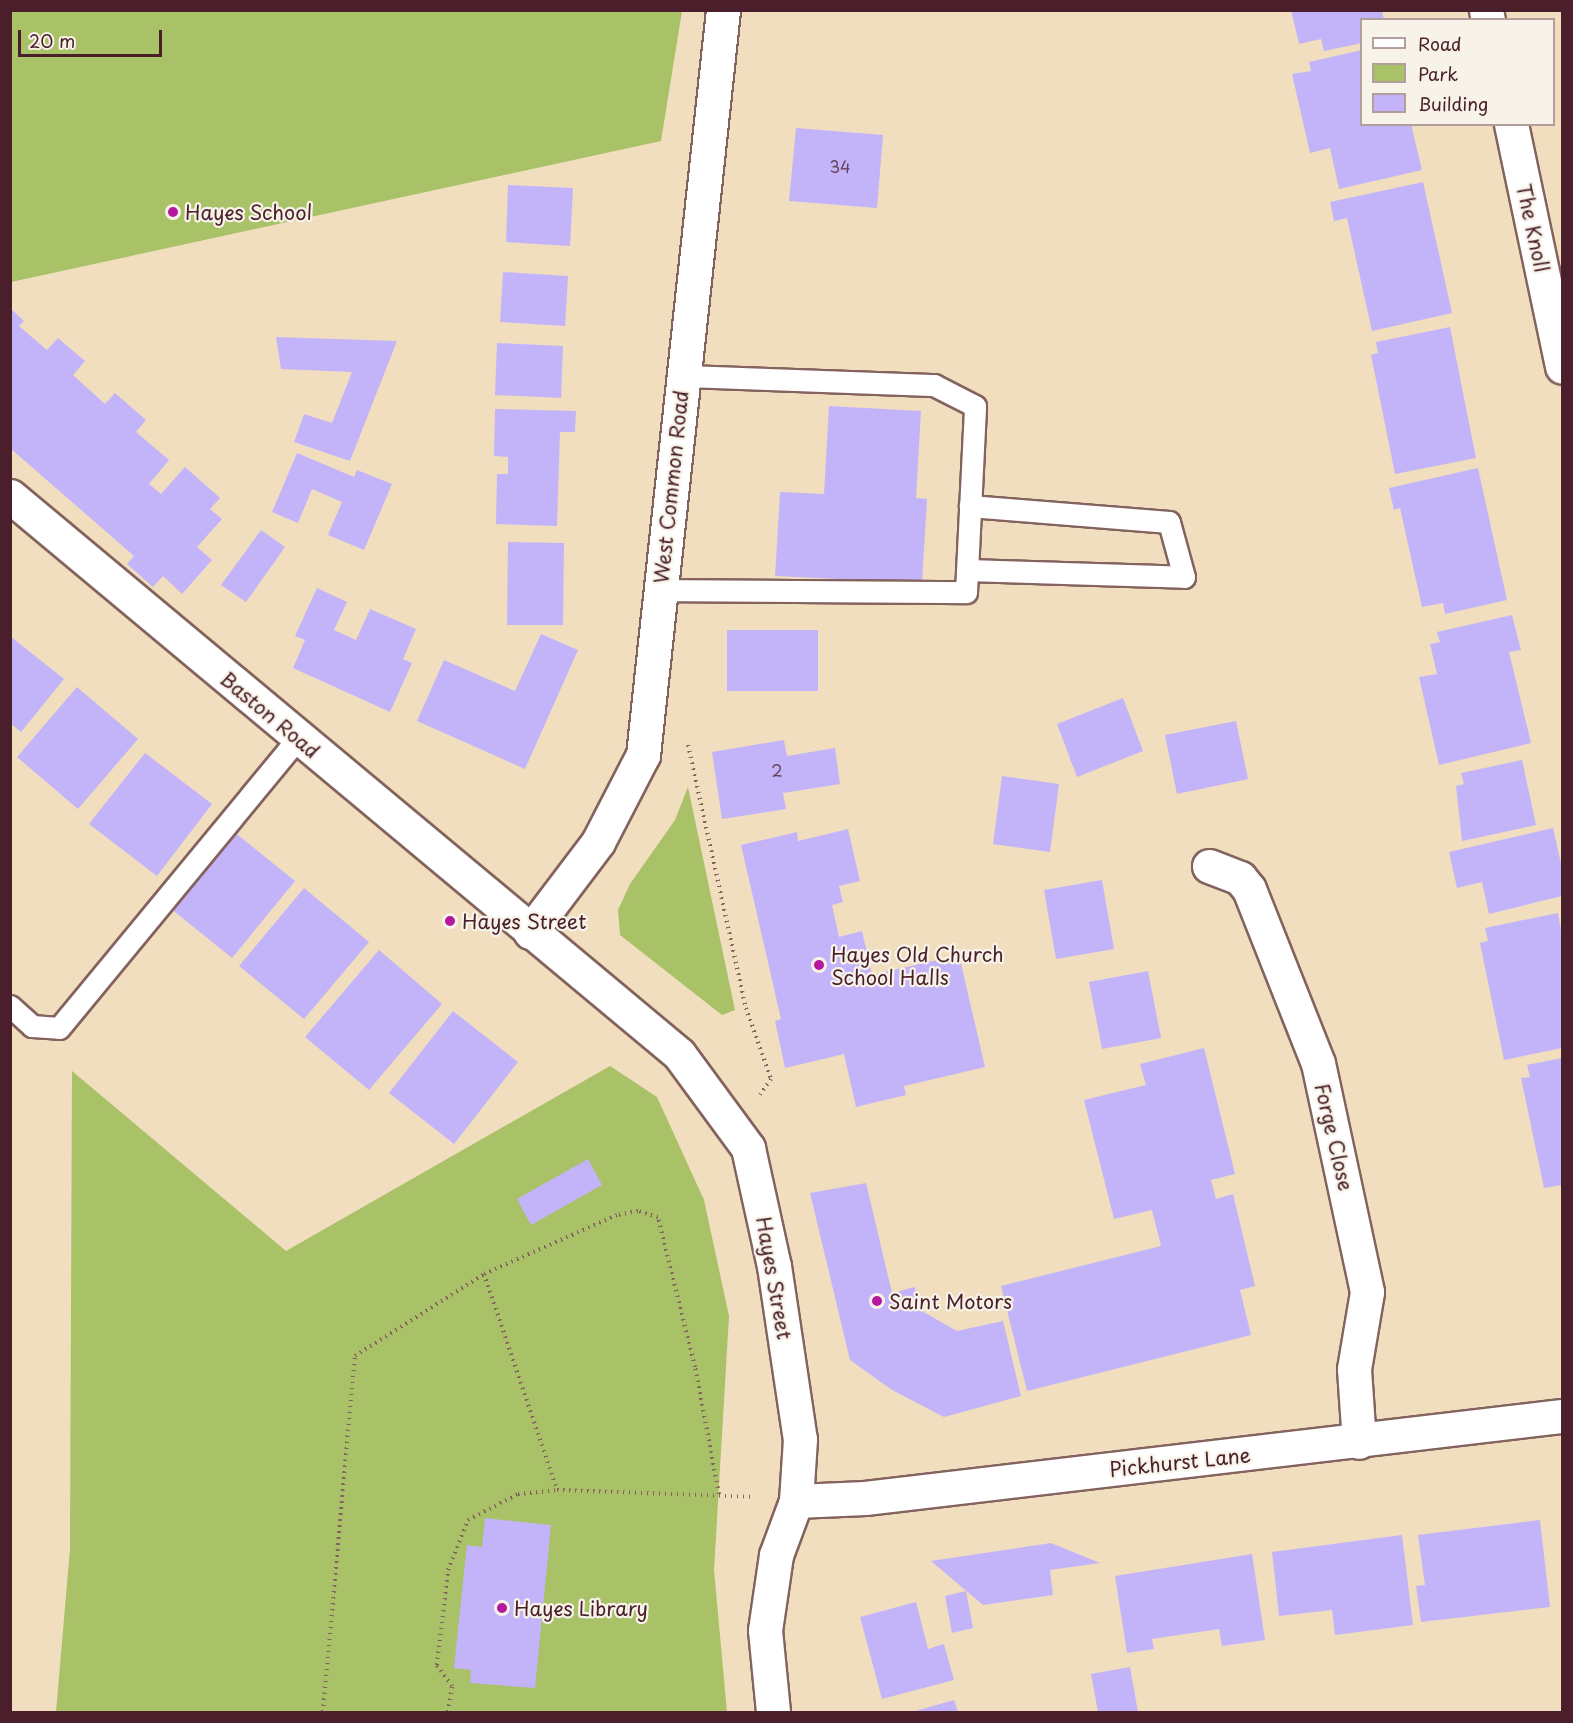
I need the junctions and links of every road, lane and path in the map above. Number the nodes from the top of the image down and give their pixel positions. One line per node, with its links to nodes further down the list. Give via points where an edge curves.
1 (723, 10): 4 (main road, West Common Road)
2 (1511, 126): 3 (main road, The Knoll)
3 (1563, 367)
4 (683, 376): 6 (lane, via 934,385 975,406); 8 (main road, West Common Road)
5 (10, 496): 10 (main road, Baston Road)
6 (970, 506): 7 (lane); 7 (lane, via 1169,522 1184,577)
7 (967, 570): 8 (lane, via 966,592)
8 (660, 590): 9 (main road, West Common Road)
9 (648, 703): 12 (main road, West Common Road, via 643,755 598,842); 14 (path, via 683,730 699,785 704,825 746,1008 771,1079)
10 (298, 738): 12 (main road, Baston Road); 13 (lane, via 59,1028 32,1026)
11 (1209, 866): 17 (main road, Forge Close, via 1240,878 1249,889 1318,1063 1367,1292 1354,1369)
12 (530, 932): 14 (main road, Hayes Street, via 679,1054)
13 (10, 1006)
14 (736, 1130): 20 (main road, Hayes Street, via 748,1148 774,1266 800,1439)
15 (484, 1274): 18 (path); 19 (path, via 617,1215 638,1211 658,1217 695,1367); 21 (path, via 355,1356)
16 (1563, 1416): 17 (main road, Pickhurst Lane)
17 (1359, 1442): 20 (main road, Pickhurst Lane, via 865,1498)
18 (557, 1490): 19 (path); 22 (path, via 518,1494 468,1520 448,1570 437,1665 452,1686)
19 (719, 1494): 20 (path)
20 (796, 1501): 23 (main road, Hayes Street, via 776,1555 765,1630)
21 (322, 1713)
22 (448, 1713)
23 (772, 1713)

